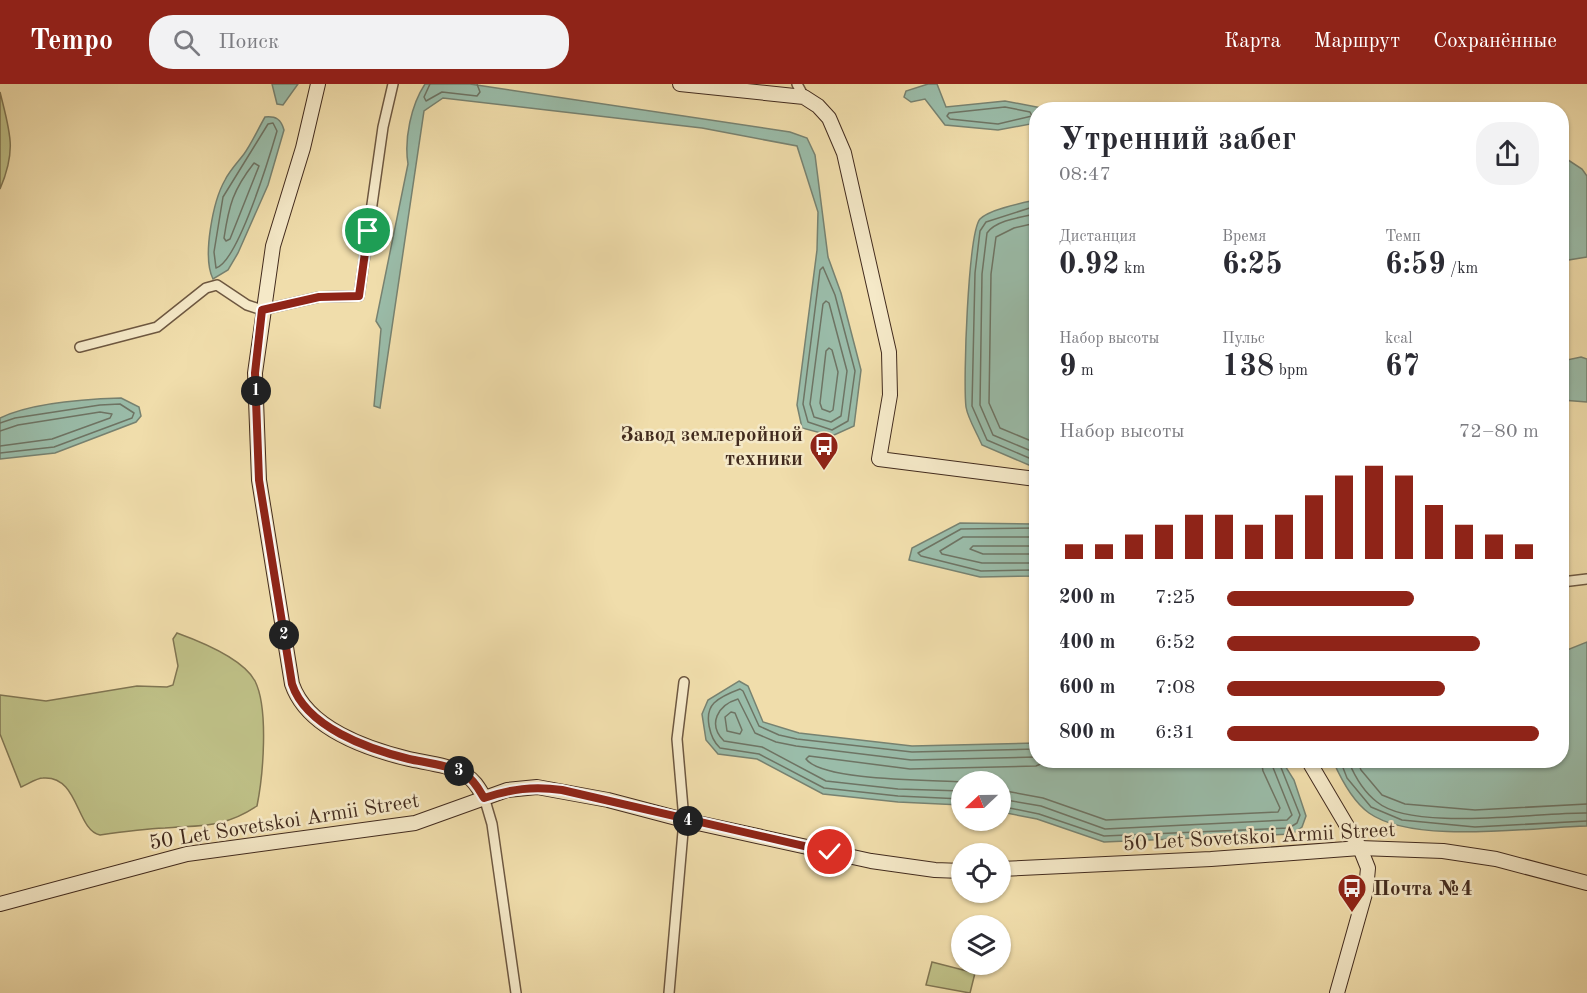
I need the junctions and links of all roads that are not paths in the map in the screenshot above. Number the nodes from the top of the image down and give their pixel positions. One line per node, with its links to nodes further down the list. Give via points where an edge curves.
1 (318, 84): 6 (main road, via 276,234)
2 (393, 84): 6 (street, via 383,127 359,296 319,297)
3 (680, 84): 5 (main road)
4 (797, 84): 5 (street)
5 (804, 97): 8 (main road, via 829,118 844,153 889,352 890,395 879,459)
6 (262, 310): 7 (street, via 217,285 206,288 157,327); 13 (main road, via 255,373 259,480 296,697 315,717 339,732 385,752 461,772 476,784)
7 (80, 347)
8 (1029, 477)
9 (1587, 579): 10 (street)
10 (1569, 581)
11 (684, 682): 14 (street, via 678,739)
12 (1313, 768): 15 (main road)
13 (484, 798): 14 (main road, 50 Let Sovetskoi Armii Street, via 507,790 537,787); 19 (main road, 50 Let Sovetskoi Armii Street, via 415,823 187,854); 20 (street, via 492,824)
14 (684, 820): 17 (main road, 50 Let Sovetskoi Armii Street, via 871,861); 21 (street)
15 (1360, 848): 16 (main road, 50 Let Sovetskoi Armii Street); 18 (main road, 50 Let Sovetskoi Armii Street, via 1465,854); 22 (main road, via 1368,868 1366,890)
16 (1011, 868)
17 (951, 870)
18 (1587, 883)
19 (0, 904)
20 (516, 993)
21 (669, 993)
22 (1337, 993)

